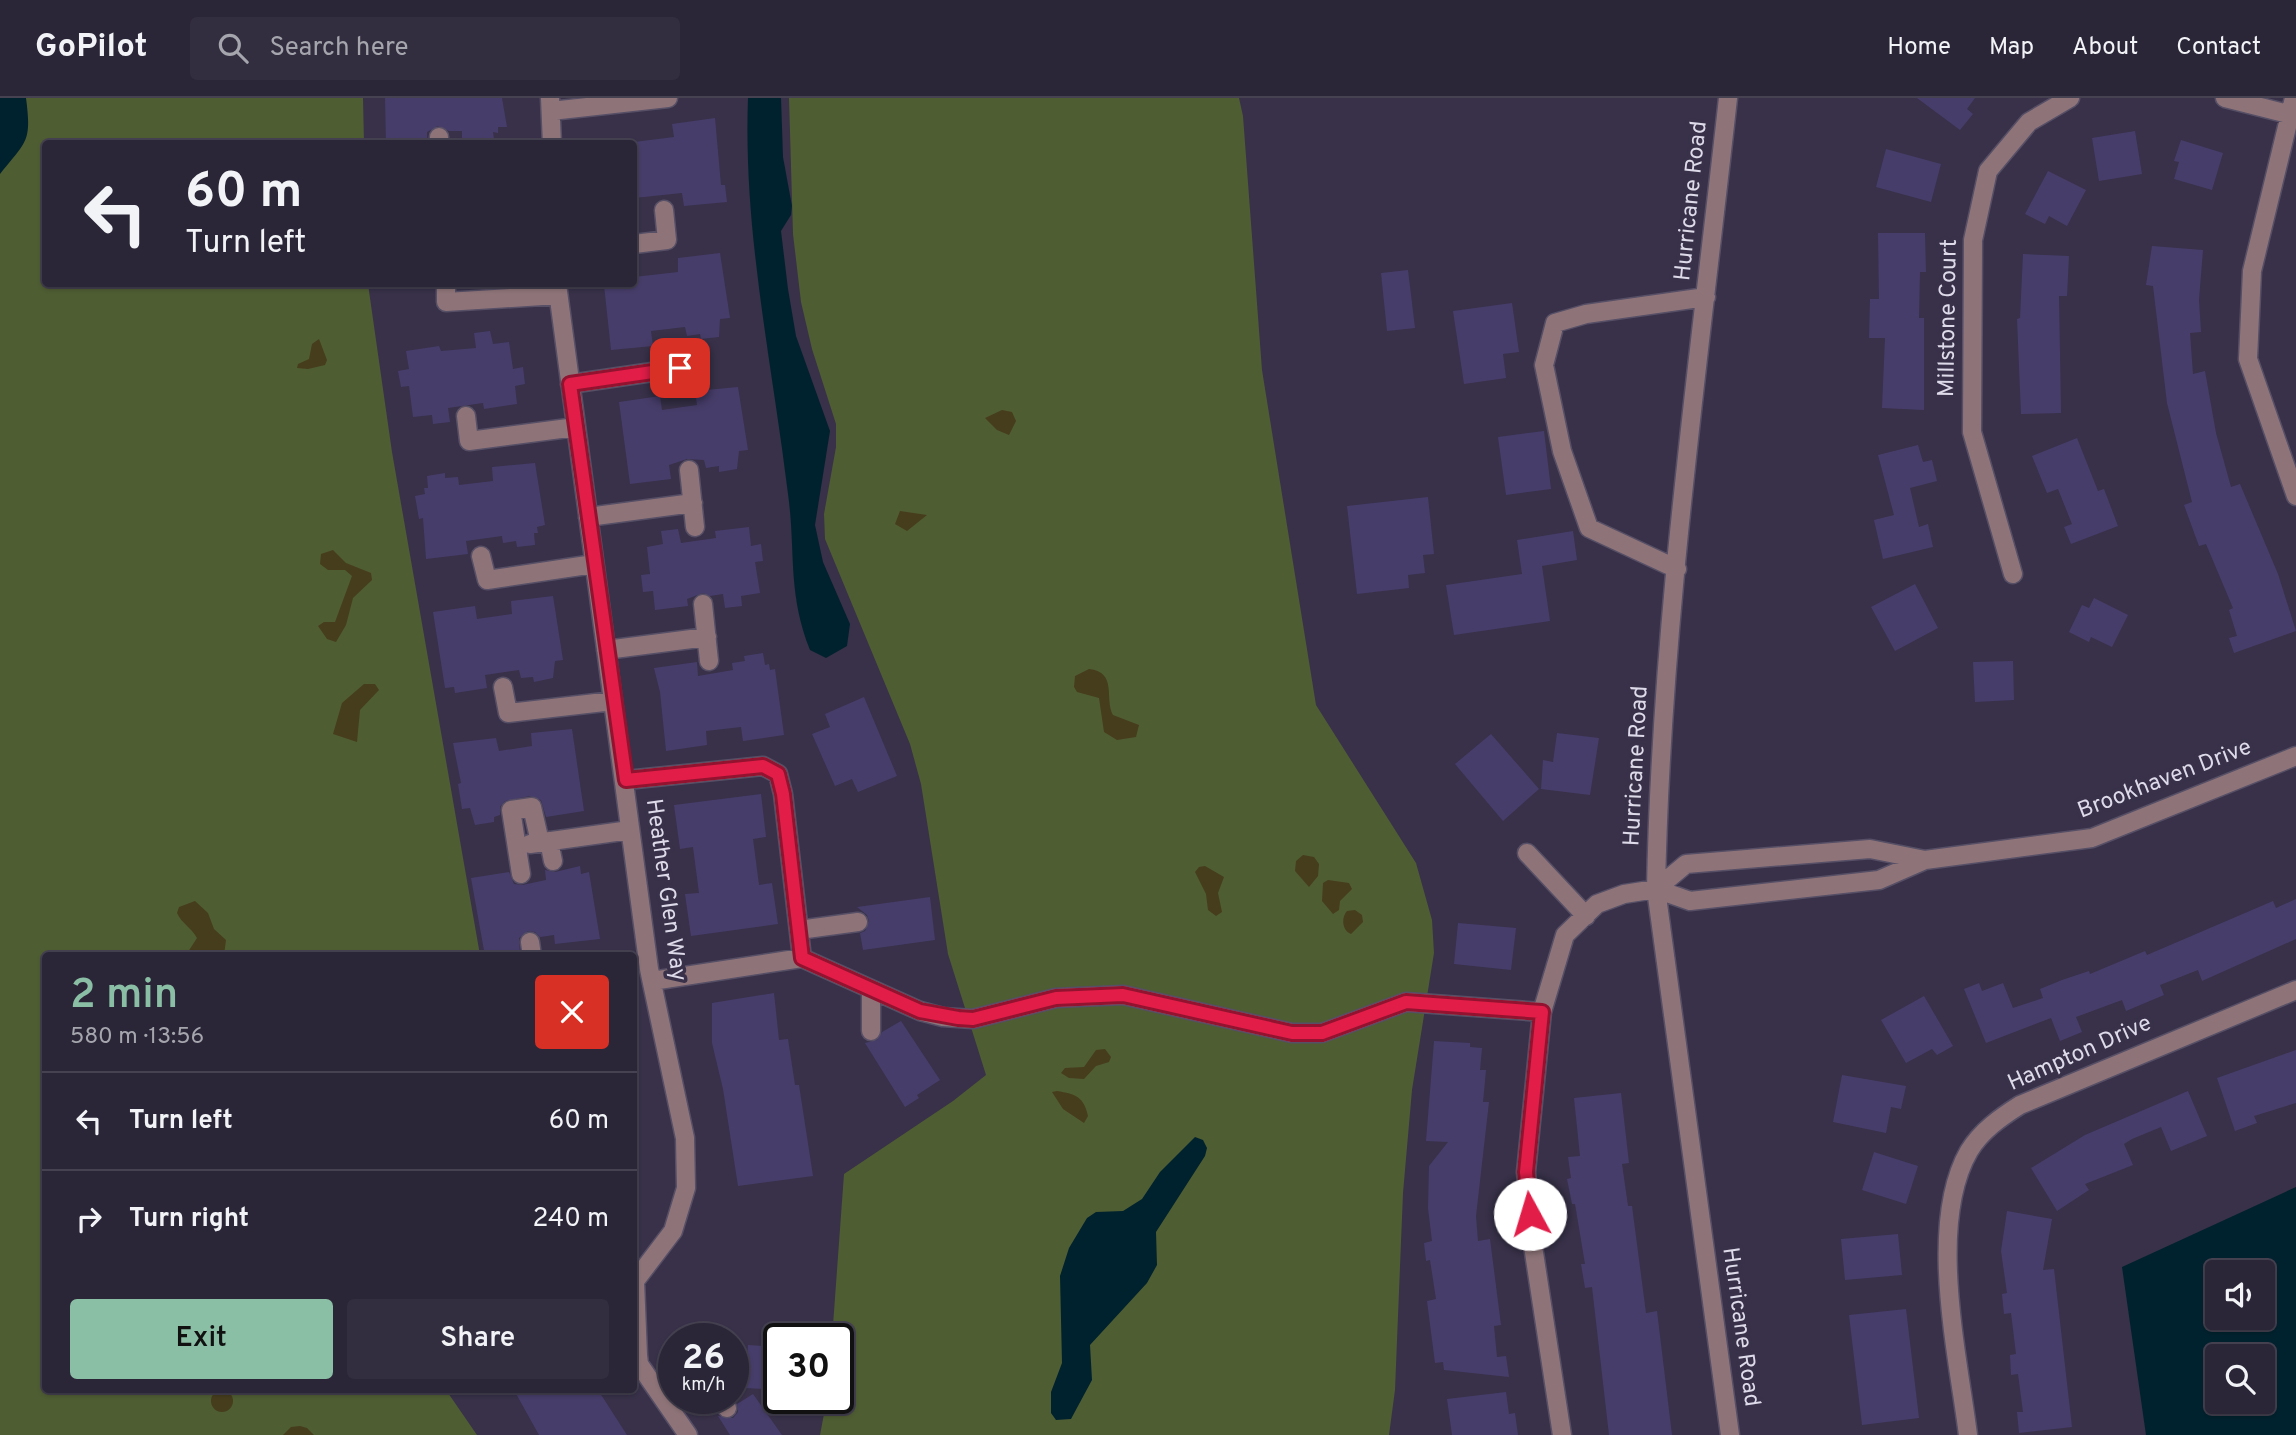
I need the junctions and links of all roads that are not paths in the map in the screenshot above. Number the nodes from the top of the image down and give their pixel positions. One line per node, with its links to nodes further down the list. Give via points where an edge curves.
1 (668, 98): 5 (street)
2 (1728, 98): 12 (street, Hurricane Road)
3 (2070, 98): 25 (street, Millstone Court, via 2029,122 1988,171 1973,240 1972,432)
4 (2225, 98): 6 (street)
5 (550, 105): 7 (street)
6 (2293, 109): 18 (street, via 2252,271 2248,359)
7 (552, 140)
8 (664, 210): 9 (street, via 667,240)
9 (637, 244)
10 (446, 287): 11 (street, via 446,302)
11 (557, 289): 14 (street, Heather Glen Way)
12 (1706, 297): 24 (street, Hurricane Road); 24 (street, via 1586,314 1555,323 1544,365 1562,451 1589,528)
13 (680, 368): 14 (street)
14 (570, 384): 16 (street, Heather Glen Way)
15 (466, 416): 16 (street, via 469,442)
16 (576, 427): 20 (street, Heather Glen Way)
17 (689, 470): 19 (street)
18 (2296, 496)
19 (693, 503): 20 (street); 21 (street)
20 (588, 517): 23 (street, Heather Glen Way)
21 (695, 527)
22 (481, 556): 23 (street, via 487,580)
23 (594, 564): 28 (street, Heather Glen Way)
24 (1677, 569): 41 (street, Hurricane Road, via 1658,814)
25 (2012, 574)
26 (703, 604): 27 (street)
27 (707, 637): 28 (street); 29 (street)
28 (606, 650): 31 (street, Heather Glen Way)
29 (709, 661)
30 (503, 687): 31 (street, via 508,713)
31 (613, 701): 33 (street, Heather Glen Way)
32 (2296, 755): 38 (street, Brookhaven Drive, via 2092,838)
33 (626, 780): 34 (street, Heather Glen Way); 44 (street, via 763,766 778,774)
34 (630, 830): 35 (street); 46 (street, Heather Glen Way)
35 (545, 841): 36 (street); 36 (street, via 532,807 511,810); 39 (street)
36 (516, 845): 40 (street)
37 (1527, 853): 42 (street)
38 (1925, 860): 41 (street, Brookhaven Drive, via 1879,880 1704,900 1690,901); 41 (street, Brookhaven Drive, via 1870,849 1686,864)
39 (553, 861)
40 (521, 874)
41 (1657, 889): 42 (street, via 1597,904); 57 (street, Hurricane Road)
42 (1586, 916): 49 (street, via 1565,935)
43 (858, 922): 44 (street)
44 (799, 930): 45 (street)
45 (802, 958): 46 (street); 47 (street)
46 (645, 970): 51 (street, Heather Glen Way, via 685,1138 686,1188 673,1231)
47 (872, 989): 49 (street, via 943,1017 973,1019 1056,998 1123,995 1292,1033 1322,1033 1406,1002); 50 (street)
48 (2296, 990): 58 (street, Hampton Drive, via 2020,1105 1986,1130 1969,1152 1950,1217 1948,1249 1948,1283)
49 (1542, 1012): 56 (street, via 1526,1176)
50 (871, 1031)
51 (637, 1278)
52 (637, 1322): 53 (street, via 639,1364)
53 (658, 1382)
54 (678, 1414): 55 (street)
55 (688, 1435)
56 (1562, 1435)
57 (1730, 1435)
58 (1968, 1435)

